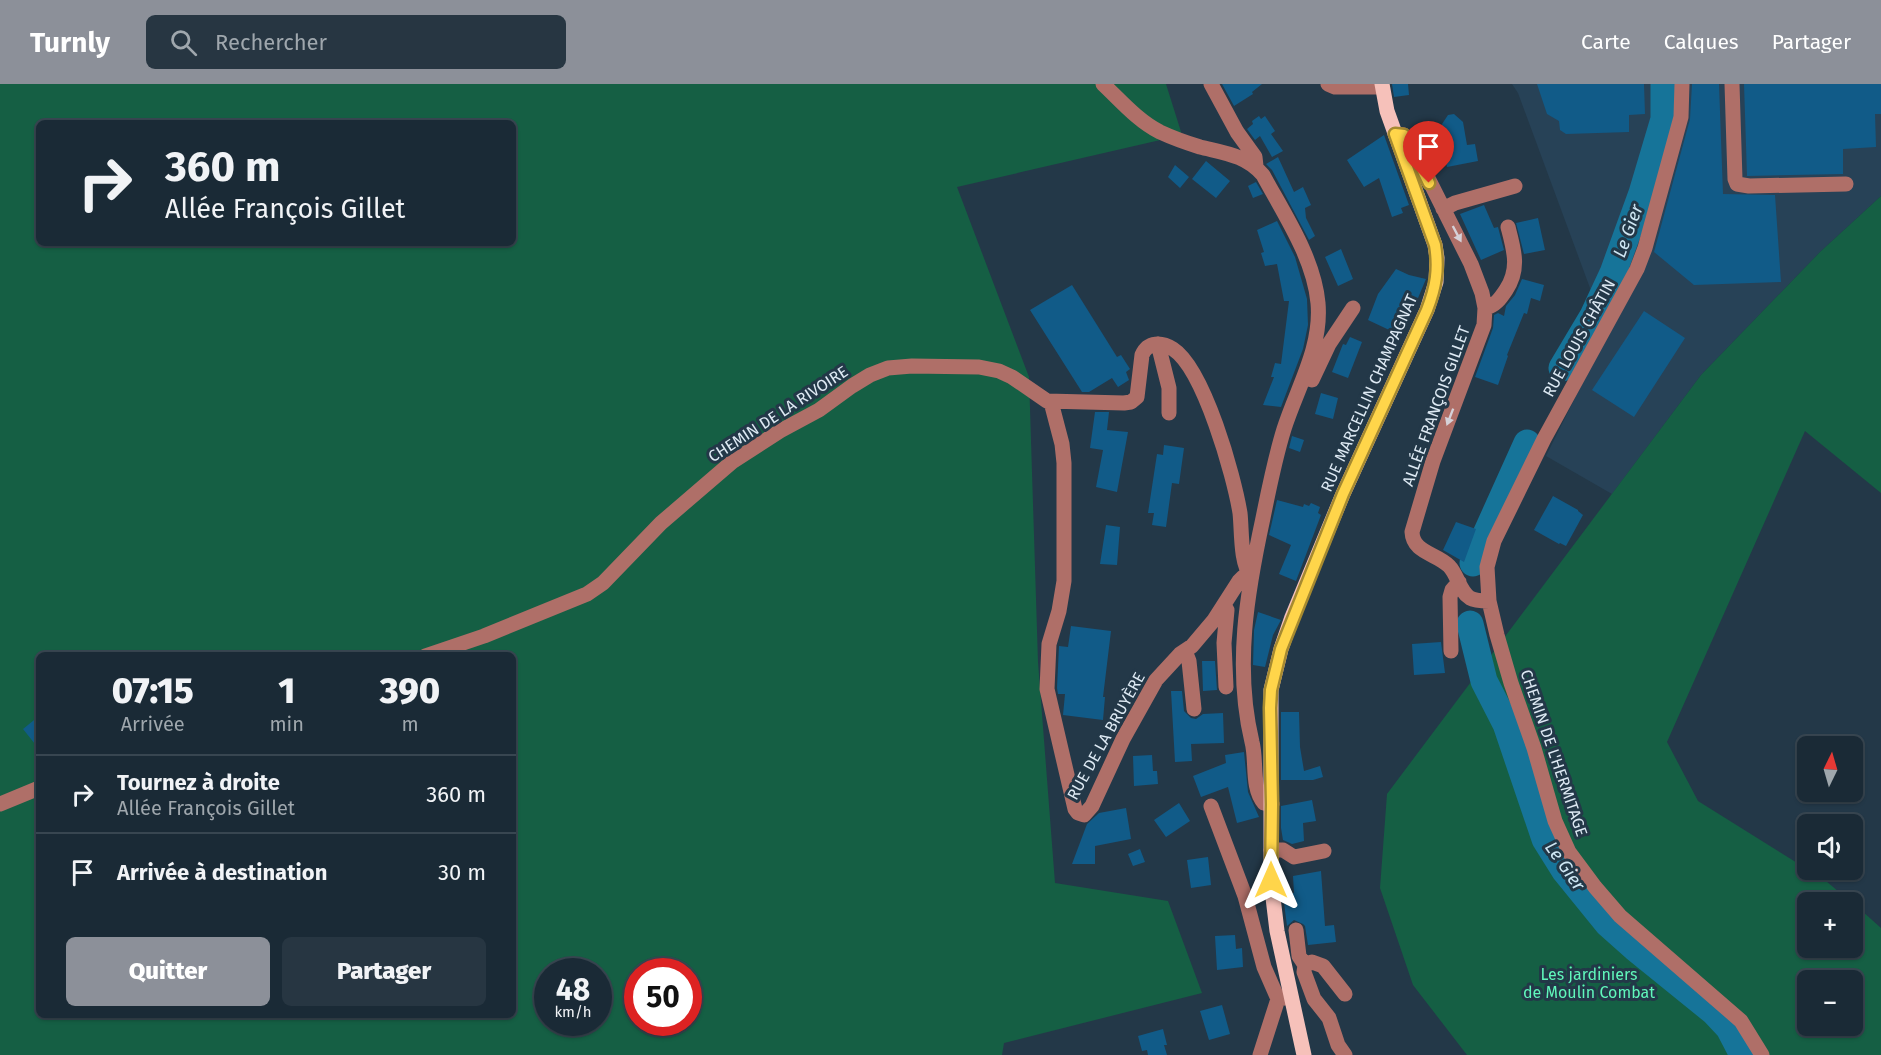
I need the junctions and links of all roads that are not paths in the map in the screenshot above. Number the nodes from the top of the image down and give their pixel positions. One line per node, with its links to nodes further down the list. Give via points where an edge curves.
1 (1102, 84): 8 (street, via 1140,120 1160,132 1234,154)
2 (1211, 84): 8 (street, via 1233,127 1255,157)
3 (1328, 84): 6 (street)
4 (1682, 84): 21 (street, RUE LOUIS CHÂTIN, via 1681,117 1645,248 1494,541 1487,567)
5 (1732, 84): 9 (street, via 1737,184)
6 (1382, 85): 7 (main road, RUE MARCELLIN CHAMPAGNAT)
7 (1395, 134): 11 (street, ALLÉE FRANÇOIS GILLET, via 1407,138); 30 (main road, RUE MARCELLIN CHAMPAGNAT, via 1435,245 1436,282 1427,310 1343,494 1281,649 1271,690)
8 (1256, 166): 18 (street, via 1302,250 1318,305 1309,365)
9 (1846, 184)
10 (1515, 186): 11 (street)
11 (1443, 209): 14 (street, ALLÉE FRANÇOIS GILLET, one-way to 14, via 1471,264)
12 (1508, 227): 14 (street, via 1515,256 1514,276 1496,304)
13 (1353, 308): 18 (street, via 1329,344 1293,421)
14 (1485, 308): 20 (street, ALLÉE FRANÇOIS GILLET, one-way to 20, via 1484,325 1433,461 1412,532 1419,548 1449,566)
15 (1158, 344): 16 (street, via 1145,348 1139,391 1131,402); 17 (street, via 1169,388); 19 (street, via 1177,352 1186,362 1217,422 1239,511 1245,563)
16 (1051, 402): 23 (street, RUE DE LA BRUYÈRE, via 1064,463 1064,581 1049,644 1047,688 1078,813 1084,815 1092,806 1156,680); 25 (street, CHEMIN DE LA RIVOIRE, via 1012,377 980,367 912,366 870,375 732,462 587,594)
17 (1169, 413)
18 (1287, 421): 19 (street)
19 (1251, 576): 22 (street, RUE DE LA BRUYÈRE, via 1239,581); 30 (street, via 1243,648 1246,710 1259,795 1264,803)
20 (1459, 582): 21 (street, ALLÉE FRANÇOIS GILLET, via 1469,598); 24 (street, via 1450,597)
21 (1489, 601): 42 (street, CHEMIN DE L'HERMITAGE, via 1511,683 1555,821 1569,852 1620,916 1741,1021)
22 (1224, 606): 23 (street, RUE DE LA BRUYÈRE); 26 (street)
23 (1185, 651): 27 (street)
24 (1451, 651)
25 (437, 652)
26 (1226, 687)
27 (1194, 709)
28 (36, 789): 29 (street)
29 (0, 804)
30 (1272, 804): 32 (main road, RUE MARCELLIN CHAMPAGNAT)
31 (1211, 806): 38 (street, via 1245,896 1263,967)
32 (1271, 849): 33 (street, via 1294,857); 38 (main road, RUE MARCELLIN CHAMPAGNAT, via 1276,931)
33 (1324, 851)
34 (1296, 930): 35 (street, via 1299,956)
35 (1305, 965): 36 (street, via 1312,962 1323,966); 37 (street)
36 (1345, 994)
37 (1314, 999): 38 (street); 41 (street, via 1329,1018)
38 (1286, 1000): 39 (street); 40 (main road, RUE MARCELLIN CHAMPAGNAT)
39 (1260, 1055)
40 (1304, 1055)
41 (1344, 1055)
42 (1762, 1055)

